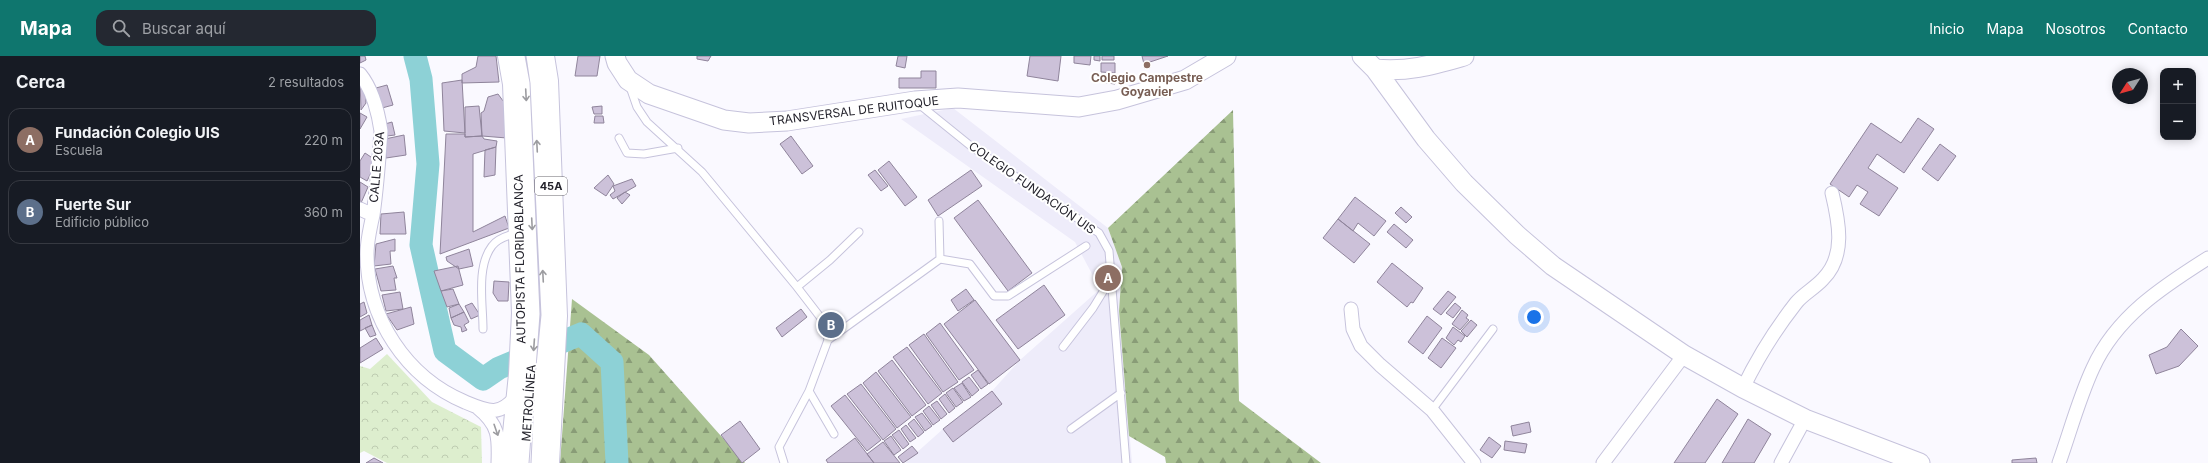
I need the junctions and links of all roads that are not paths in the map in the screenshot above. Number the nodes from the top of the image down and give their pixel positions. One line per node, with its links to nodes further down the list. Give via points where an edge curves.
1 (509, 56): 19 (highway, AUTOPISTA FLORIDABLANCA / 45A, via 514,84)
2 (521, 56): 28 (lane, one-way to 28, via 526,83)
3 (530, 56): 28 (lane, one-way to 3, via 534,83)
4 (543, 56): 28 (highway, AUTOPISTA FLORIDABLANCA / 45A, via 547,81)
5 (615, 56): 11 (street, TRANSVERSAL DE RUITOQUE)
6 (1226, 56): 12 (street, TRANSVERSAL DE RUITOQUE, via 1185,80 1117,100 1079,107 958,98)
7 (1362, 56): 9 (street)
8 (1464, 56): 9 (street, via 1422,68 1398,71)
9 (1375, 69): 33 (street, via 1426,139 1464,183 1517,235 1552,266)
10 (360, 74): 17 (street, CALLE 203A, via 371,91 381,131)
11 (628, 80): 12 (street, TRANSVERSAL DE RUITOQUE, via 666,102 724,120 749,123 787,121); 14 (lane, via 635,102 647,122)
12 (915, 101): 25 (lane, COLEGIO FUNDACIÓN UIS, via 972,147 1099,233 1109,250)
13 (619, 138): 14 (lane, via 627,153 644,154)
14 (678, 148): 26 (lane, via 702,172)
15 (1832, 193): 35 (street, via 1838,217 1839,239 1833,268 1798,301 1778,326 1764,346)
16 (360, 209): 17 (street)
17 (373, 215): 24 (street, CALLE 203A)
18 (939, 221): 23 (lane)
19 (521, 231): 28 (highway, AUTOPISTA FLORIDABLANCA / 45A); 29 (lane, via 492,245 485,261 482,276)
20 (859, 232): 26 (lane)
21 (1086, 246): 23 (lane, via 1008,296 994,296 970,264)
22 (2208, 258): 54 (street, via 2161,288 2133,312 2112,335 2092,369)
23 (940, 259): 31 (lane)
24 (364, 272): 38 (street, CALLE 203A, via 380,317 402,355 435,386)
25 (1112, 278): 32 (lane); 37 (lane, COLEGIO FUNDACIÓN UIS)
26 (797, 287): 31 (lane, via 824,322)
27 (1351, 309): 39 (street, via 1353,329 1361,346)
28 (540, 314): 34 (highway, AUTOPISTA FLORIDABLANCA / 45A); 34 (highway, AUTOPISTA FLORIDABLANCA / 45A)
29 (483, 329)
30 (1494, 329): 39 (lane)
31 (828, 340): 36 (lane)
32 (1063, 347)
33 (1684, 355): 35 (street); 51 (street)
34 (532, 379): 38 (street, via 509,406 487,411); 45 (highway, AUTOPISTA FLORIDABLANCA / 45A); 46 (lane, METROLÍNEA); 47 (lane, METROLÍNEA); 48 (highway, AUTOPISTA FLORIDABLANCA / 45A)
35 (1743, 388): 40 (street)
36 (809, 391): 42 (lane); 49 (lane, via 779,447)
37 (1121, 393): 41 (lane); 43 (lane, COLEGIO FUNDACIÓN UIS)
38 (475, 406): 44 (street, one-way to 44, via 492,422 497,432)
39 (1432, 410): 50 (street)
40 (1805, 419): 52 (street); 53 (street)
41 (1071, 429)
42 (834, 434)
43 (1125, 462)
44 (498, 463)
45 (511, 463)
46 (525, 463)
47 (535, 463)
48 (548, 463)
49 (784, 463)
50 (1474, 463)
51 (1603, 463)
52 (1782, 463)
53 (1920, 463)
54 (2059, 463)

